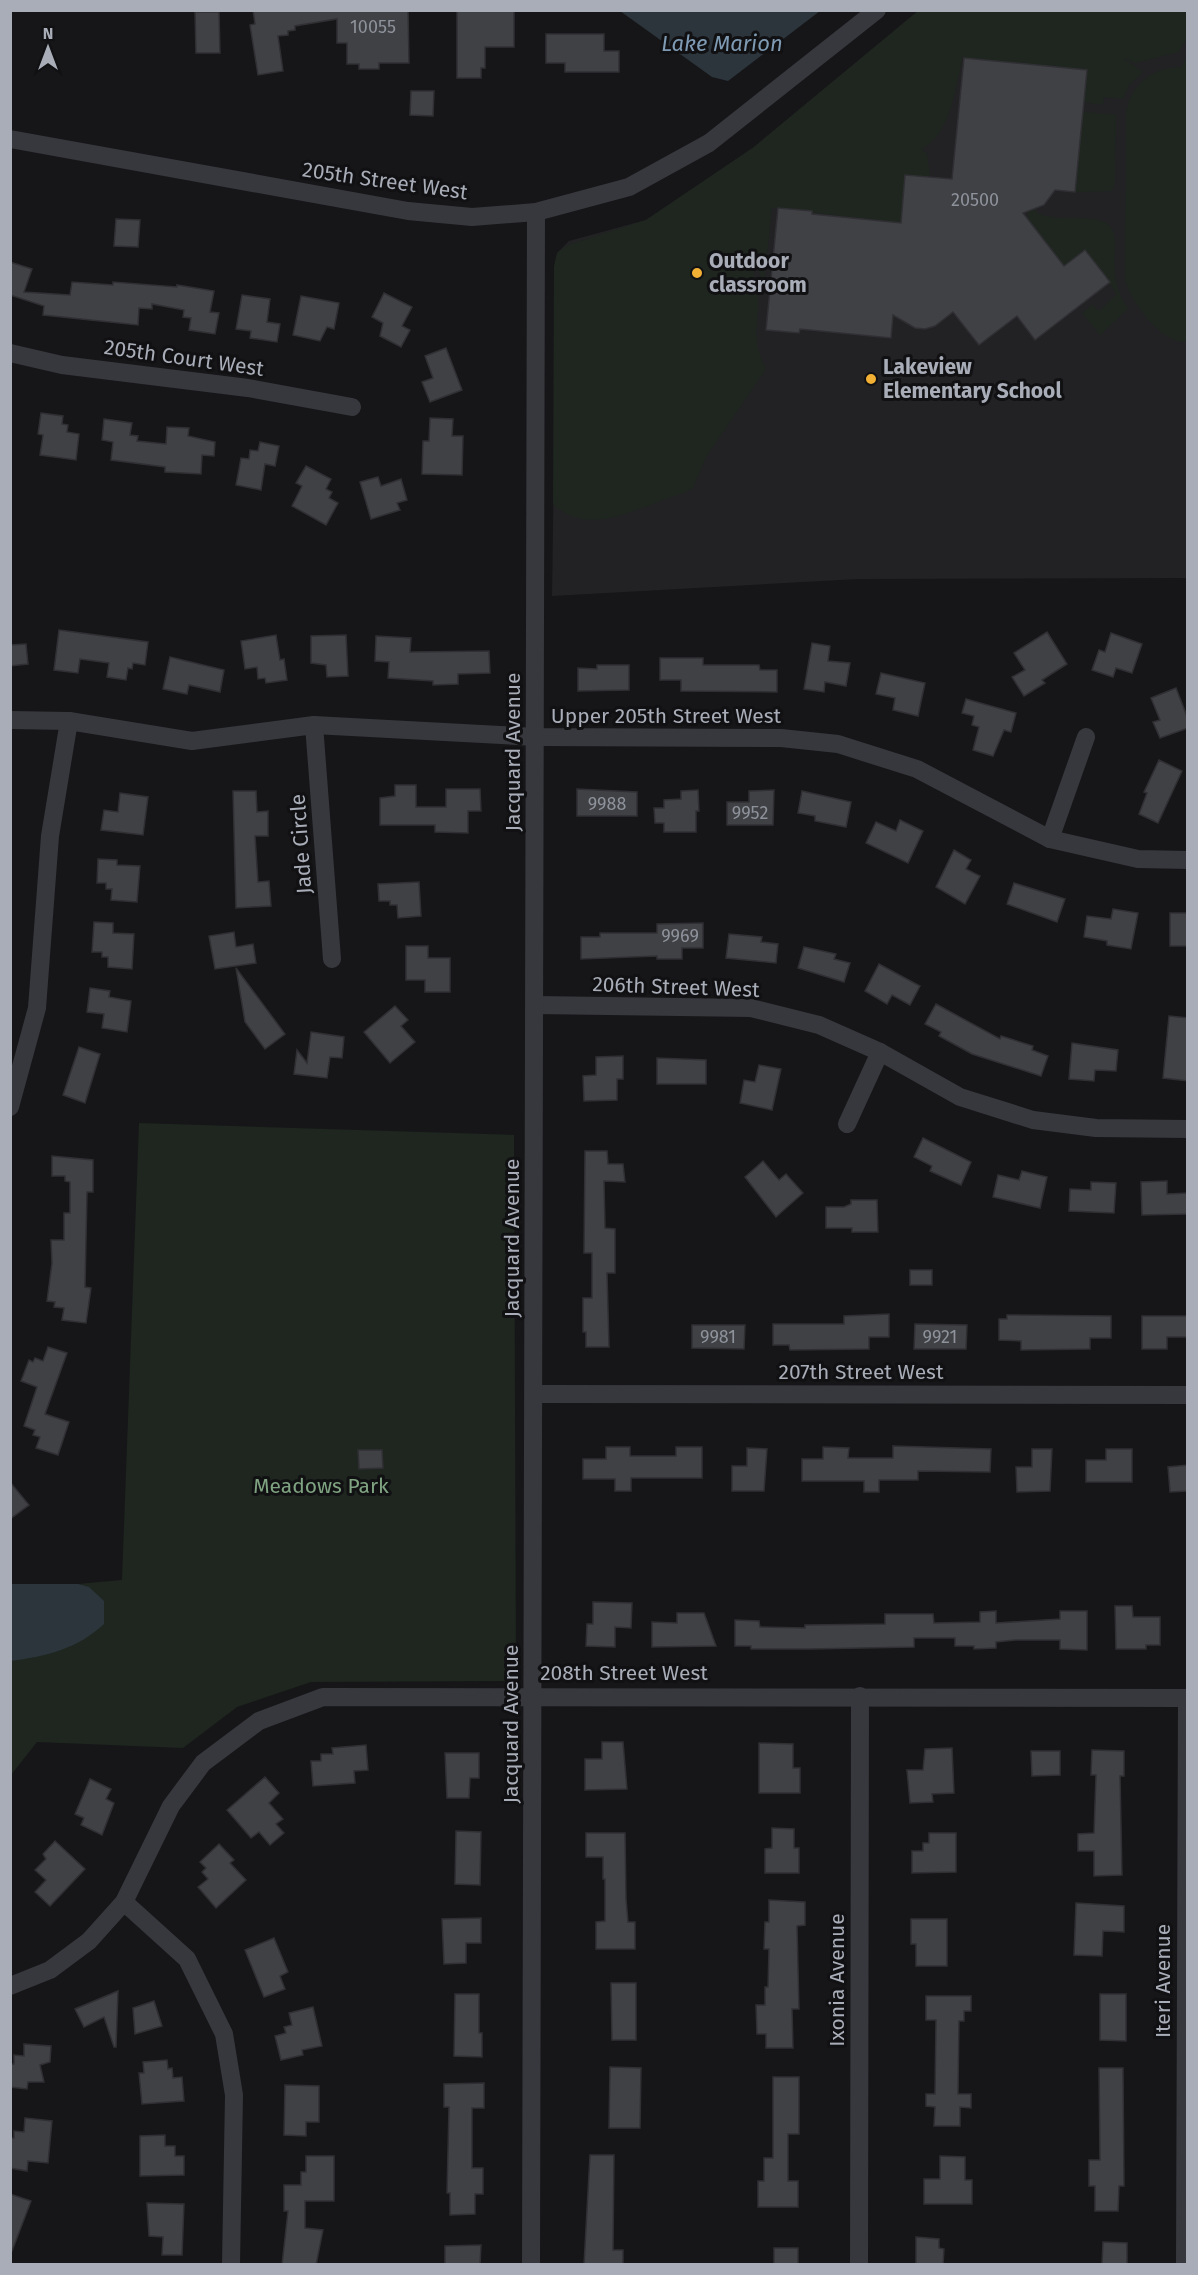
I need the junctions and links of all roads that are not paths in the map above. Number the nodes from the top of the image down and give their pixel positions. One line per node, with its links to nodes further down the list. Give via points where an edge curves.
1 (877, 10): 3 (street, 205th Street West, via 709,143 628,187)
2 (10, 139): 3 (street, 205th Street West, via 408,212 472,217)
3 (536, 212): 9 (street, Jacquard Avenue)
4 (10, 353): 5 (street, 205th Court West, via 62,365 248,388)
5 (352, 407)
6 (10, 720): 7 (street, Upper 205th Street West)
7 (69, 721): 8 (street, Upper 205th Street West, via 192,741); 16 (street, via 50,836 37,1008)
8 (314, 725): 9 (street, Upper 205th Street West); 13 (street, Jade Circle)
9 (536, 737): 11 (street, Upper 205th Street West, via 781,738 838,744 917,769); 14 (street, Jacquard Avenue)
10 (1086, 737): 11 (street)
11 (1050, 839): 12 (street, Upper 205th Street West, via 1138,859)
12 (1188, 860)
13 (332, 959)
14 (535, 1005): 15 (street, 206th Street West, via 751,1008 819,1025); 19 (street, Jacquard Avenue)
15 (880, 1052): 17 (street); 18 (street, 206th Street West, via 960,1097 1033,1120 1096,1128)
16 (10, 1107)
17 (847, 1124)
18 (1188, 1129)
19 (534, 1394): 20 (street, 207th Street West); 21 (street, Jacquard Avenue)
20 (1188, 1395)
21 (534, 1696): 22 (street, 208th Street West); 24 (street, 208th Street West, via 323,1697 259,1721 203,1763 171,1806); 27 (street, Jacquard Avenue)
22 (860, 1696): 23 (street, 208th Street West); 28 (street, Ixonia Avenue)
23 (1187, 1698): 29 (street, Iteri Avenue)
24 (124, 1902): 25 (street, 208th Street West, via 89,1941 50,1970); 26 (street, via 187,1959 224,2034 234,2095)
25 (10, 1986)
26 (231, 2265)
27 (531, 2265)
28 (858, 2265)
29 (1185, 2265)

